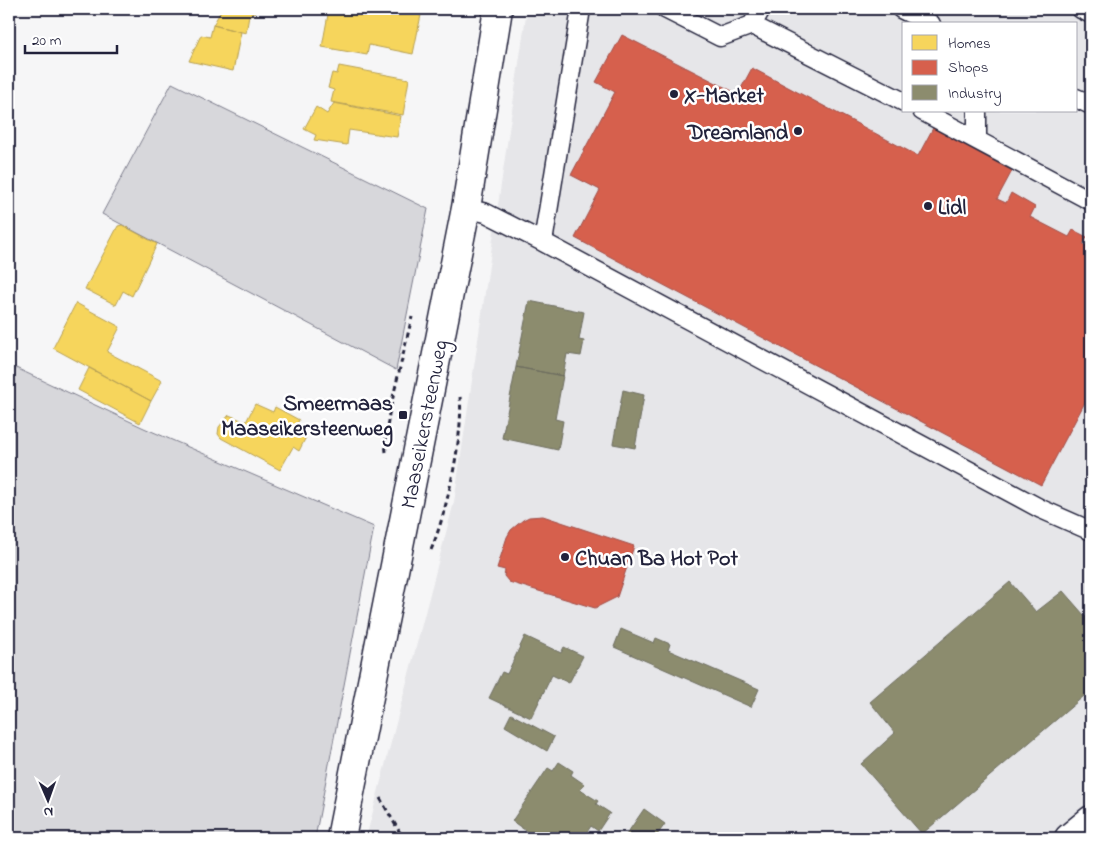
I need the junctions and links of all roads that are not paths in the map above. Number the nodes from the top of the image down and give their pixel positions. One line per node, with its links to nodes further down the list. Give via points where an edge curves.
1 (498, 9): 17 (main road, Maaseikersteenweg)
2 (581, 9): 18 (lane)
3 (665, 9): 9 (lane, via 720,37)
4 (761, 9): 9 (lane)
5 (901, 9): 8 (lane)
6 (1082, 9): 7 (lane)
7 (1091, 14)
8 (930, 18)
9 (752, 25): 11 (lane)
10 (1078, 99): 12 (lane)
11 (902, 101)
12 (1091, 105)
13 (924, 112): 15 (lane)
14 (977, 112): 15 (lane)
15 (977, 139): 16 (lane)
16 (1091, 200)
17 (466, 208): 18 (lane, via 486,213); 21 (main road, Maaseikersteenweg)
18 (543, 242): 19 (lane, via 1041,509)
19 (1091, 531)
20 (1091, 820): 22 (main road)
21 (341, 838)
22 (1070, 838)

